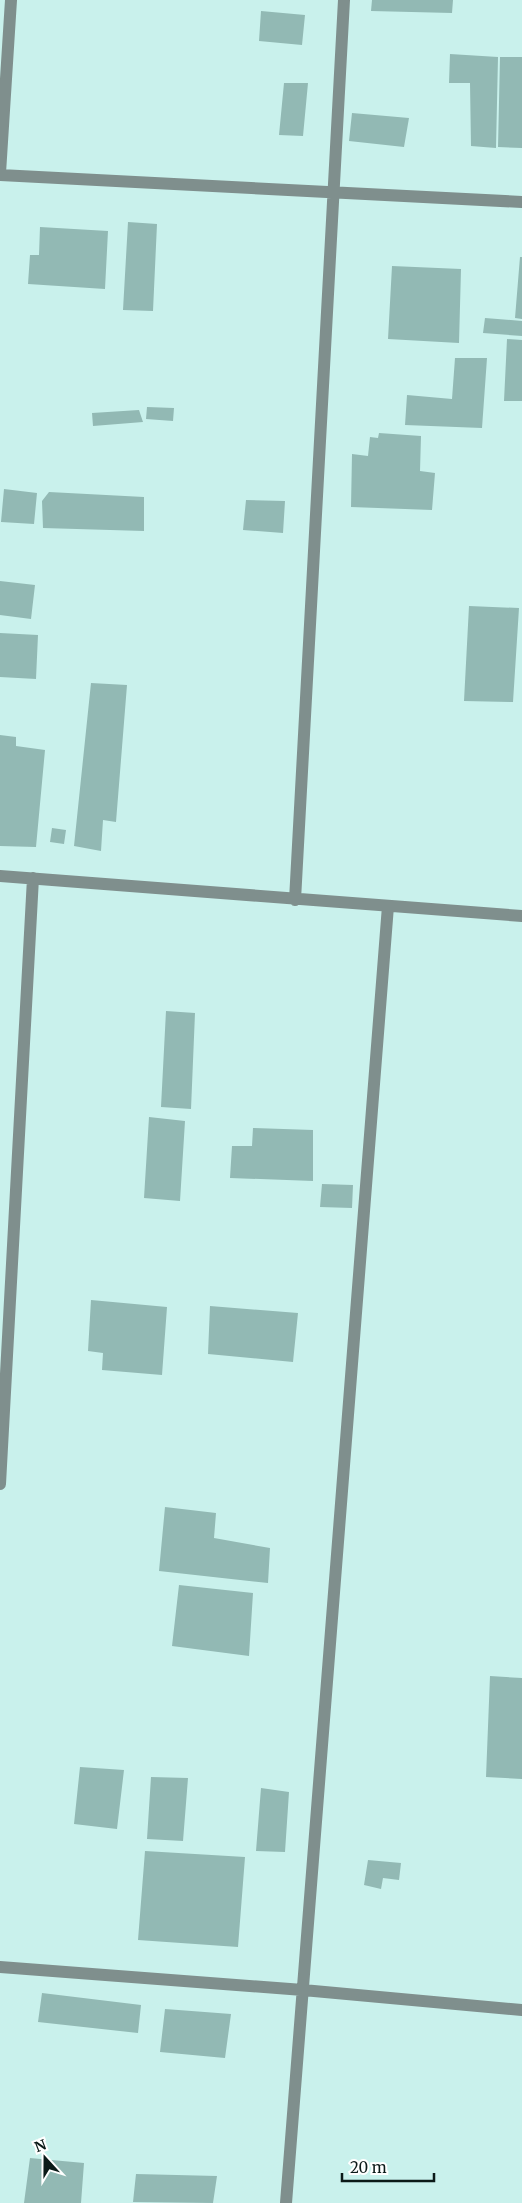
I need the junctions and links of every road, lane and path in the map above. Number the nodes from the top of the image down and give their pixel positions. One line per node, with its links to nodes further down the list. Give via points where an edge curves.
1 (10, 0): 3 (street)
2 (344, 0): 4 (street)
3 (0, 174): 4 (street)
4 (333, 194): 5 (street); 8 (street)
5 (522, 202)
6 (0, 876): 7 (street)
7 (33, 878): 8 (street); 11 (street)
8 (295, 900): 9 (street)
9 (388, 906): 10 (street); 13 (street)
10 (522, 916)
11 (0, 1484)
12 (0, 1967): 13 (street)
13 (303, 1990): 14 (street); 15 (street)
14 (522, 2010)
15 (286, 2203)

